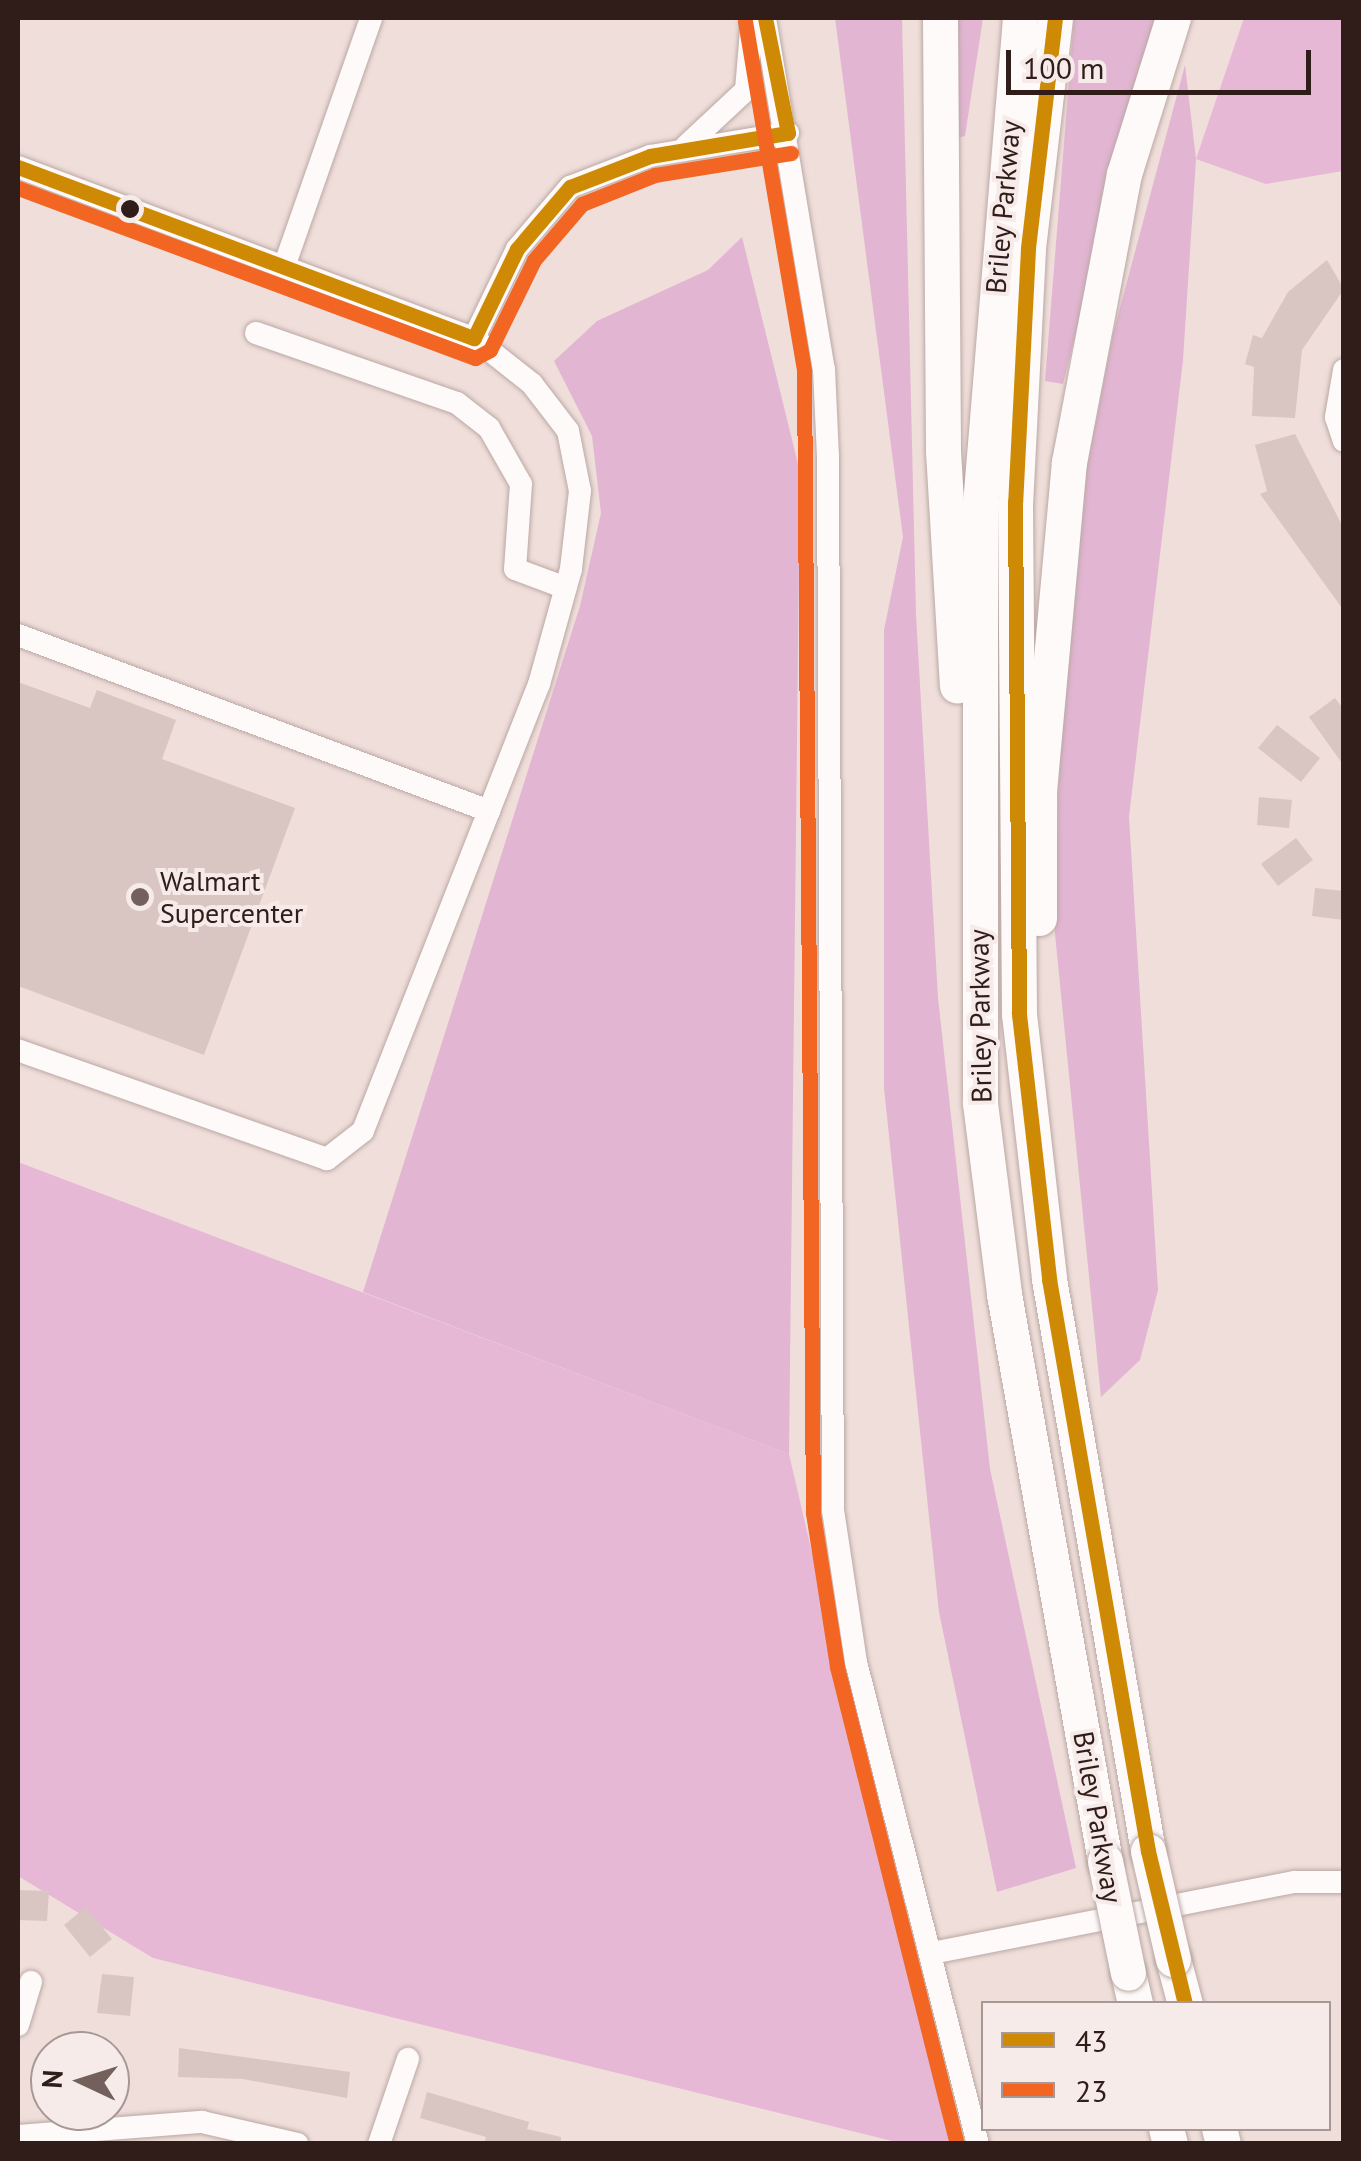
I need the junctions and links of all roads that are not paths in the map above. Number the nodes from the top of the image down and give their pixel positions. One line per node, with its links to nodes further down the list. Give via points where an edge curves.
1 (371, 18): 12 (street)
2 (752, 18): 9 (street, via 746,90)
3 (765, 18): 8 (street)
4 (940, 18): 21 (highway, via 944,450 961,896)
5 (1020, 18): 21 (highway, Briley Parkway, via 980,504)
6 (1054, 18): 22 (highway, Briley Parkway, via 1028,249 1011,756 1019,1014)
7 (1173, 18): 22 (highway, via 1101,276 1057,566 1039,791)
8 (788, 133): 9 (street); 24 (street, via 824,369 828,457 833,1510 856,1662)
9 (679, 151): 14 (street, via 570,187 518,248)
10 (22, 168): 11 (street); 12 (street)
11 (18, 193)
12 (285, 264): 14 (street)
13 (256, 333): 17 (street, via 457,402 489,428 520,484 515,569)
14 (474, 338): 17 (street, via 532,384 568,432 580,491)
15 (1344, 370): 16 (street, via 1336,417)
16 (1344, 441)
17 (566, 588): 19 (street)
18 (18, 635): 19 (street)
19 (488, 812): 20 (street, via 364,1130 327,1159)
20 (18, 1050)
21 (980, 1103): 26 (highway, Briley Parkway, bridge, via 1004,1294)
22 (1049, 1279): 27 (highway, Briley Parkway, bridge, via 1148,1851)
23 (1344, 1882): 24 (street, via 1296,1882)
24 (932, 1954): 33 (street)
25 (31, 1982): 28 (street)
26 (1132, 1988)
27 (1184, 2001)
28 (18, 2025)
29 (408, 2060): 32 (street)
30 (18, 2136): 31 (street, via 202,2122)
31 (297, 2144)
32 (379, 2144)
33 (978, 2144)

